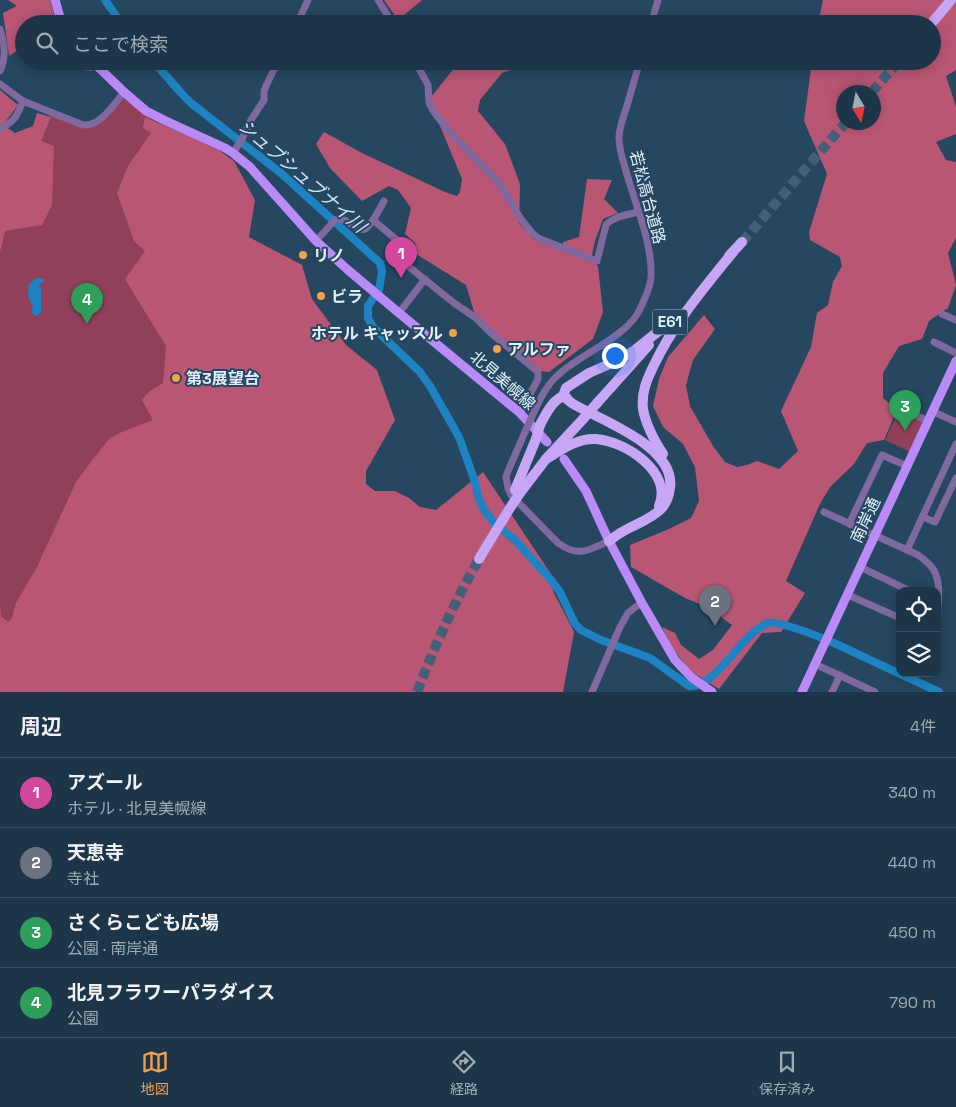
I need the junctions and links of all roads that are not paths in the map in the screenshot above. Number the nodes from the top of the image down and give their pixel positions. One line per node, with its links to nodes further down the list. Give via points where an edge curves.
1 (55, 0): 6 (main road)
2 (308, 0): 7 (street)
3 (378, 0): 8 (street)
4 (658, 0): 9 (street)
5 (951, 0): 10 (highway)
6 (59, 15)
7 (300, 15)
8 (387, 15)
9 (654, 15)
10 (939, 15)
11 (0, 29): 16 (street, via 5,47)
12 (101, 70): 18 (main road, 北見美幌線)
13 (274, 70): 21 (street, via 264,91 264,100)
14 (420, 70): 23 (street, via 428,85 429,103 434,112 499,183 521,219 538,238 597,261 609,221)
15 (637, 70): 23 (street, 若松高台道路, via 619,137)
16 (0, 71)
17 (0, 84): 19 (street)
18 (124, 92): 19 (street, via 97,122 87,126); 21 (main road, 北見美幌線, via 146,110)
19 (23, 101): 20 (street, via 11,124)
20 (0, 129)
21 (238, 145): 25 (main road, 北見美幌線, via 250,167)
22 (384, 201): 24 (street)
23 (638, 212): 55 (street, 若松高台道路, bridge, via 651,264 650,280 640,310 618,333 556,376 542,396 508,471 507,483 512,495 566,549 586,551)
24 (373, 220): 25 (street, via 363,230 342,218 333,222); 28 (street, via 398,241 393,254)
25 (316, 241): 29 (main road, 北見美幌線)
26 (742, 242): 27 (highway, E61)
27 (733, 252): 32 (highway, E61); 44 (highway, via 671,332 646,381 643,408 648,428)
28 (425, 279): 29 (street); 39 (street, via 537,371 538,379)
29 (399, 313): 39 (main road, 北見美幌線)
30 (942, 314): 31 (street)
31 (956, 320)
32 (670, 322): 36 (highway, via 635,350 566,388); 45 (highway, E61, bridge)
33 (934, 342): 34 (street)
34 (956, 353)
35 (956, 361): 38 (main road, 南岸通)
36 (562, 396): 44 (highway, via 633,430); 49 (highway, bridge, via 549,408 540,425); 51 (highway, via 629,432 666,466 670,492)
37 (894, 405): 40 (street)
38 (932, 411): 40 (main road, 南岸通); 41 (street)
39 (520, 413): 42 (main road, 北見美幌線)
40 (928, 421): 47 (main road, 南岸通)
41 (956, 422)
42 (547, 442)
43 (956, 444): 52 (street)
44 (663, 454): 55 (highway, via 675,476 671,504 660,517)
45 (546, 459): 49 (highway, E61); 51 (highway, via 582,440 595,439 620,446 646,463 661,482 662,495)
46 (564, 459): 55 (main road, via 586,491)
47 (906, 466): 53 (street, via 882,455); 54 (main road, 南岸通)
48 (956, 478): 52 (street, via 935,522)
49 (518, 492): 57 (highway, E61, bridge)
50 (824, 512): 53 (street)
51 (655, 514): 55 (highway)
52 (923, 517): 56 (street)
53 (850, 524): 54 (street)
54 (874, 536): 56 (street); 58 (main road, 南岸通)
55 (609, 541): 62 (main road)
56 (908, 550): 60 (street, via 931,566)
57 (480, 557)
58 (860, 567): 59 (street); 61 (main road, 南岸通)
59 (902, 587)
60 (938, 587)
61 (848, 595): 63 (street); 64 (main road, 南岸通)
62 (642, 604): 67 (street, via 628,613); 68 (main road, via 674,660)
63 (896, 616)
64 (815, 664): 65 (street); 69 (main road, 南岸通)
65 (840, 675): 66 (street); 70 (street)
66 (863, 689): 71 (street)
67 (592, 692)
68 (712, 692)
69 (802, 692)
70 (832, 692)
71 (875, 692)

